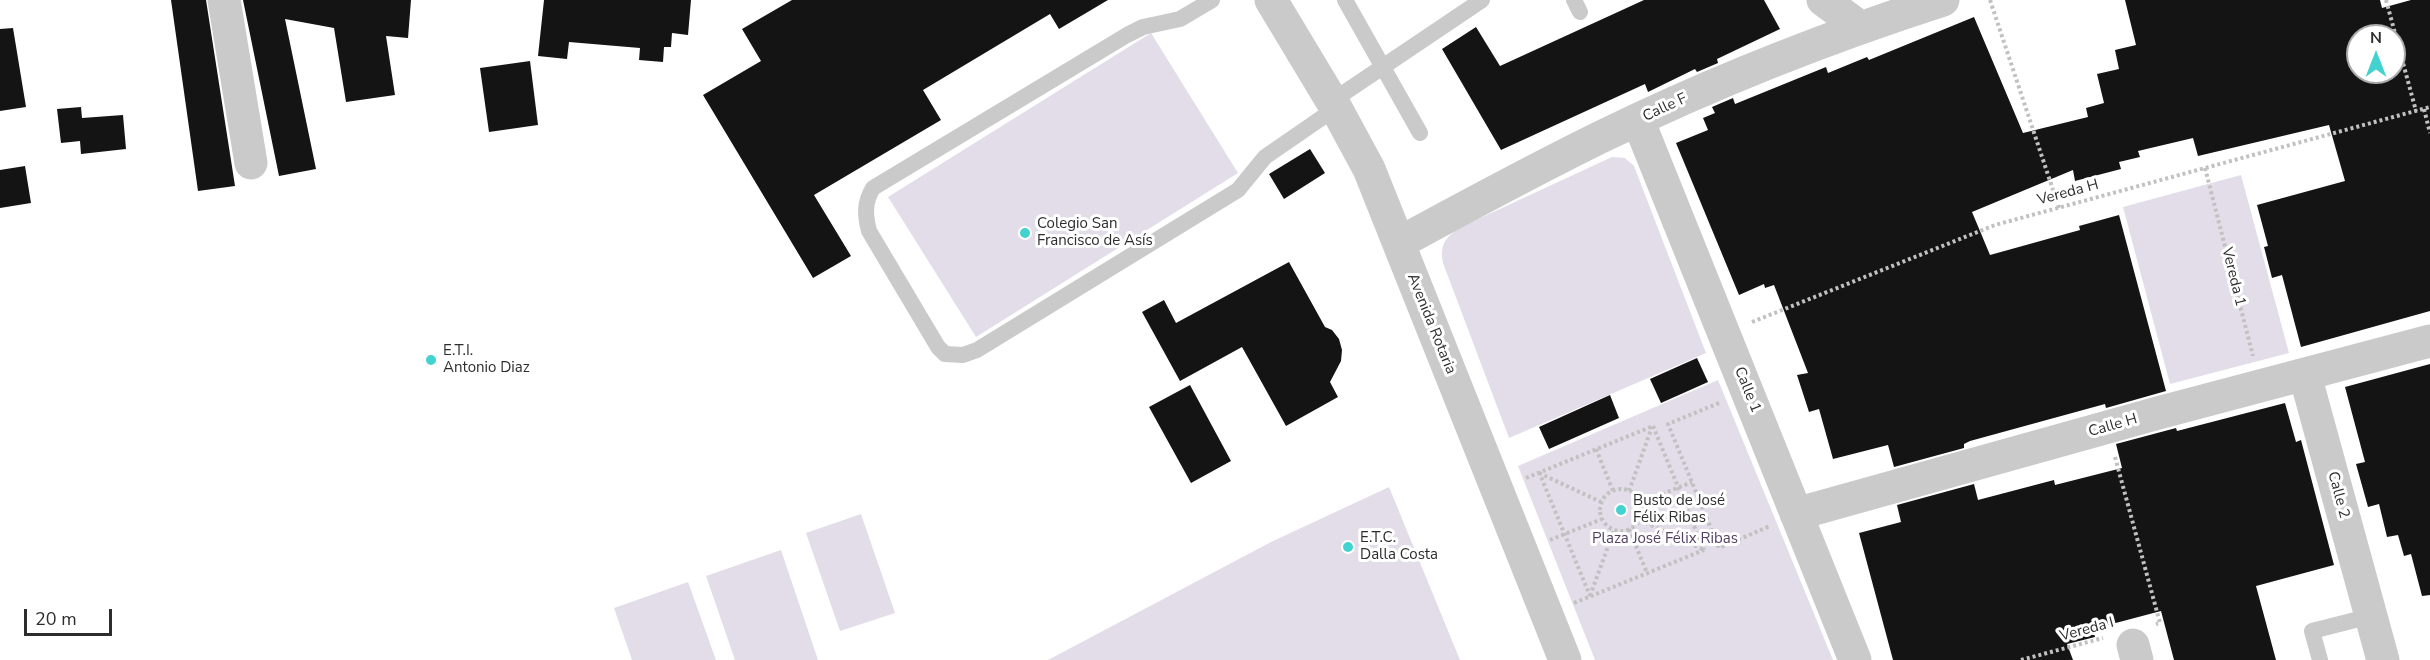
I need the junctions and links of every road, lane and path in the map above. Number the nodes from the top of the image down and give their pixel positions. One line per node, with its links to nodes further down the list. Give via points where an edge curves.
1 (224, 0): 19 (street)
2 (1212, 0): 12 (lane, via 1180,19 1143,27 1127,35 873,188 866,207 869,231 945,354 963,355 978,350 1238,190 1265,157)
3 (1271, 0): 12 (street, Avenida Rotaria)
4 (1345, 0): 11 (lane)
5 (1482, 0): 11 (lane)
6 (1823, 0): 10 (street)
7 (1943, 0): 10 (street, Calle F)
8 (1990, 0): 21 (path)
9 (2386, 0): 15 (path)
10 (1860, 27): 16 (street, Calle F)
11 (1384, 67): 12 (lane); 17 (lane)
12 (1334, 105): 22 (street, Avenida Rotaria, via 1369,169)
13 (2430, 107): 14 (path, Vereda H)
14 (2424, 109): 15 (path, Vereda H); 18 (path)
15 (2416, 111): 20 (path, Vereda H)
16 (1638, 120): 22 (street, Calle F); 23 (street, Calle 1)
17 (1420, 133)
18 (2430, 133)
19 (251, 163)
20 (2205, 168): 21 (path, Vereda H); 26 (path, Vereda 1)
21 (2059, 208): 23 (path, Vereda H, via 1995,225)
22 (1399, 243): 34 (street, Avenida Rotaria)
23 (1724, 334): 27 (street, Calle 1)
24 (2430, 341): 25 (street, Calle H)
25 (2305, 375): 26 (street, Calle H); 50 (street, Calle 2)
26 (2261, 386): 29 (street, Calle H)
27 (1747, 392): 32 (path, via 1668,424); 39 (street, Calle 1)
28 (1653, 426): 30 (path); 33 (path); 36 (path)
29 (2107, 428): 39 (street, Calle H); 51 (path, Vereda I, via 2160,623)
30 (1596, 449): 31 (path); 35 (path)
31 (1539, 472): 34 (path); 37 (path); 44 (path)
32 (1692, 482): 33 (path); 39 (path, via 1719,548)
33 (1678, 488): 38 (path); 45 (path)
34 (1498, 489): 46 (street, Avenida Rotaria)
35 (1613, 491): 36 (path); 37 (path)
36 (1629, 491): 38 (path)
37 (1601, 502): 40 (path)
38 (1640, 503): 41 (path)
39 (1796, 514): 53 (street, Calle 1)
40 (1602, 519): 43 (path); 44 (path)
41 (1640, 520): 42 (path); 45 (path)
42 (1629, 529): 43 (path); 47 (path)
43 (1614, 530): 48 (path)
44 (1564, 534): 46 (path); 48 (path)
45 (1704, 550): 47 (path)
46 (1522, 551): 49 (street, Avenida Rotaria)
47 (1647, 573): 48 (path)
48 (1590, 597): 49 (path)
49 (1547, 614): 52 (street, Avenida Rotaria)
50 (2371, 616): 55 (lane, via 2312,631); 56 (street, Calle 2)
51 (2131, 642): 54 (path, Vereda I)
52 (1565, 660)
53 (1855, 660)
54 (2021, 660)
55 (2320, 660)
56 (2383, 660)

